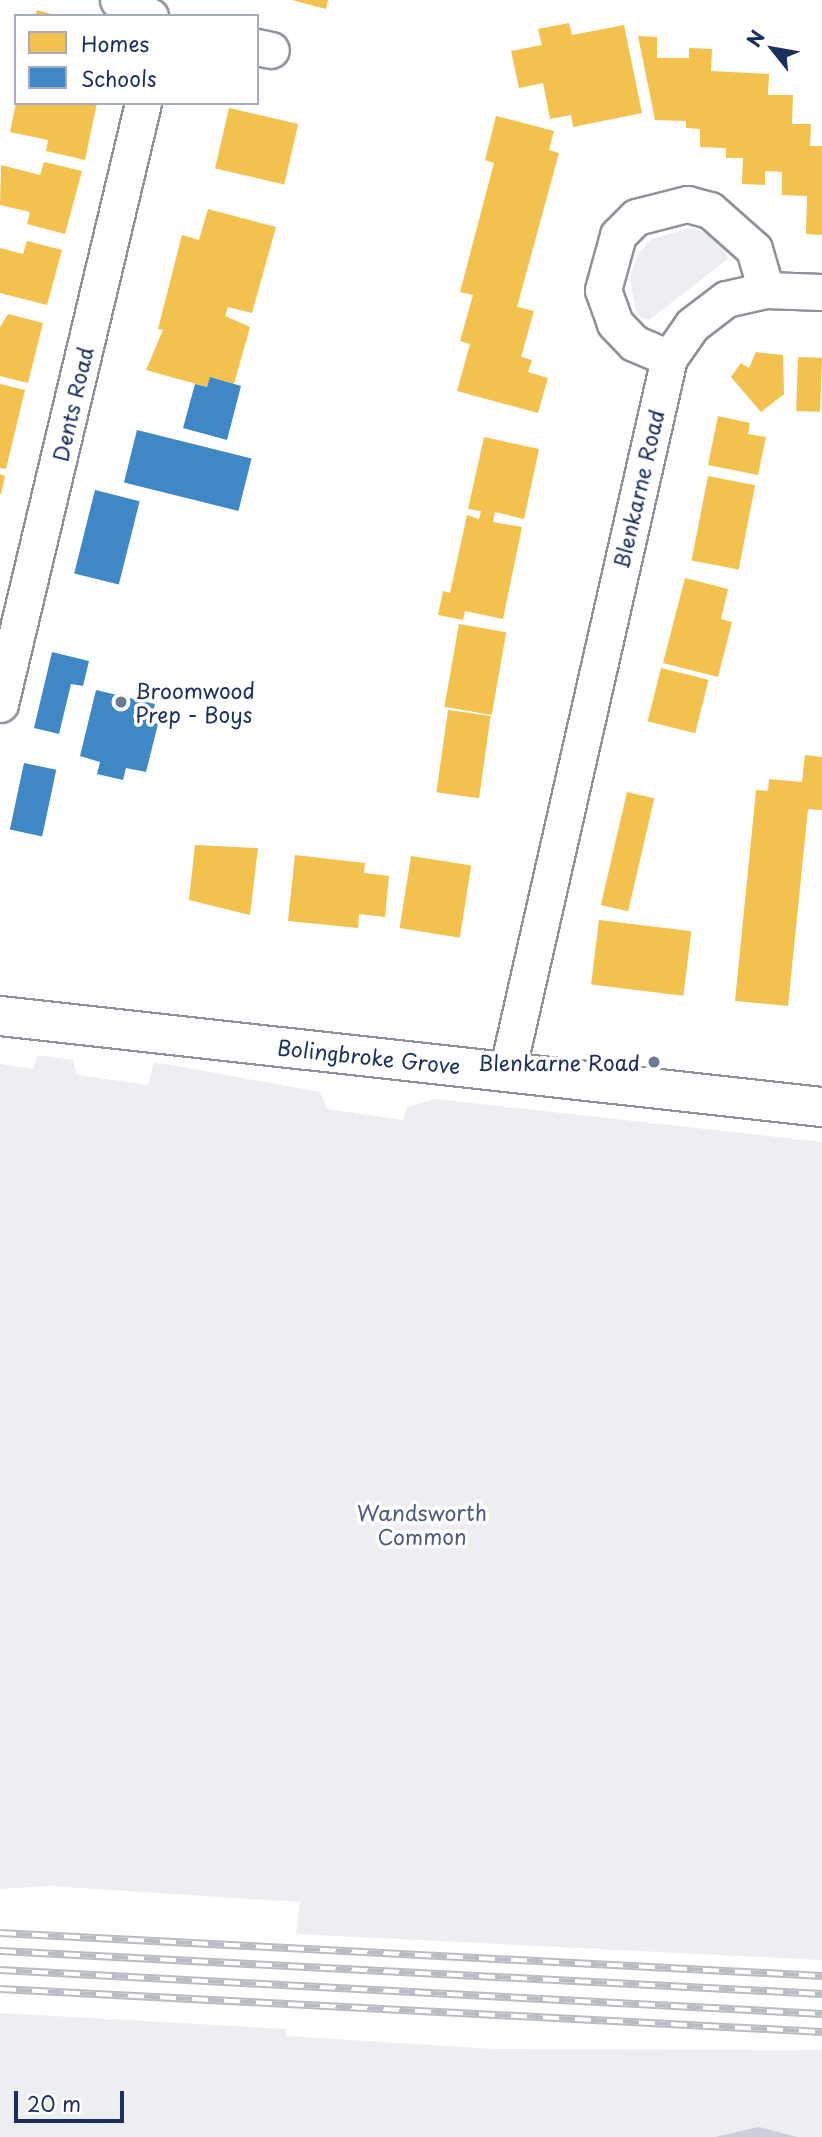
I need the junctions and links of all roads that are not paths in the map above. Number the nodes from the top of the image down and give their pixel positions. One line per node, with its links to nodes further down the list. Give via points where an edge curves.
1 (118, 0): 2 (street)
2 (146, 14)
3 (143, 105): 7 (street, Dents Road)
4 (766, 290): 5 (street, Blenkarne Road); 6 (street, Blenkarne Road, via 726,299 692,325); 6 (street, via 754,249 710,210 687,204 636,217 618,236 603,290 615,323 634,343)
5 (822, 292)
6 (669, 358): 9 (street, Blenkarne Road)
7 (0, 704)
8 (0, 1016): 9 (main road, Bolingbroke Grove)
9 (507, 1072): 10 (main road, Bolingbroke Grove)
10 (822, 1107)

